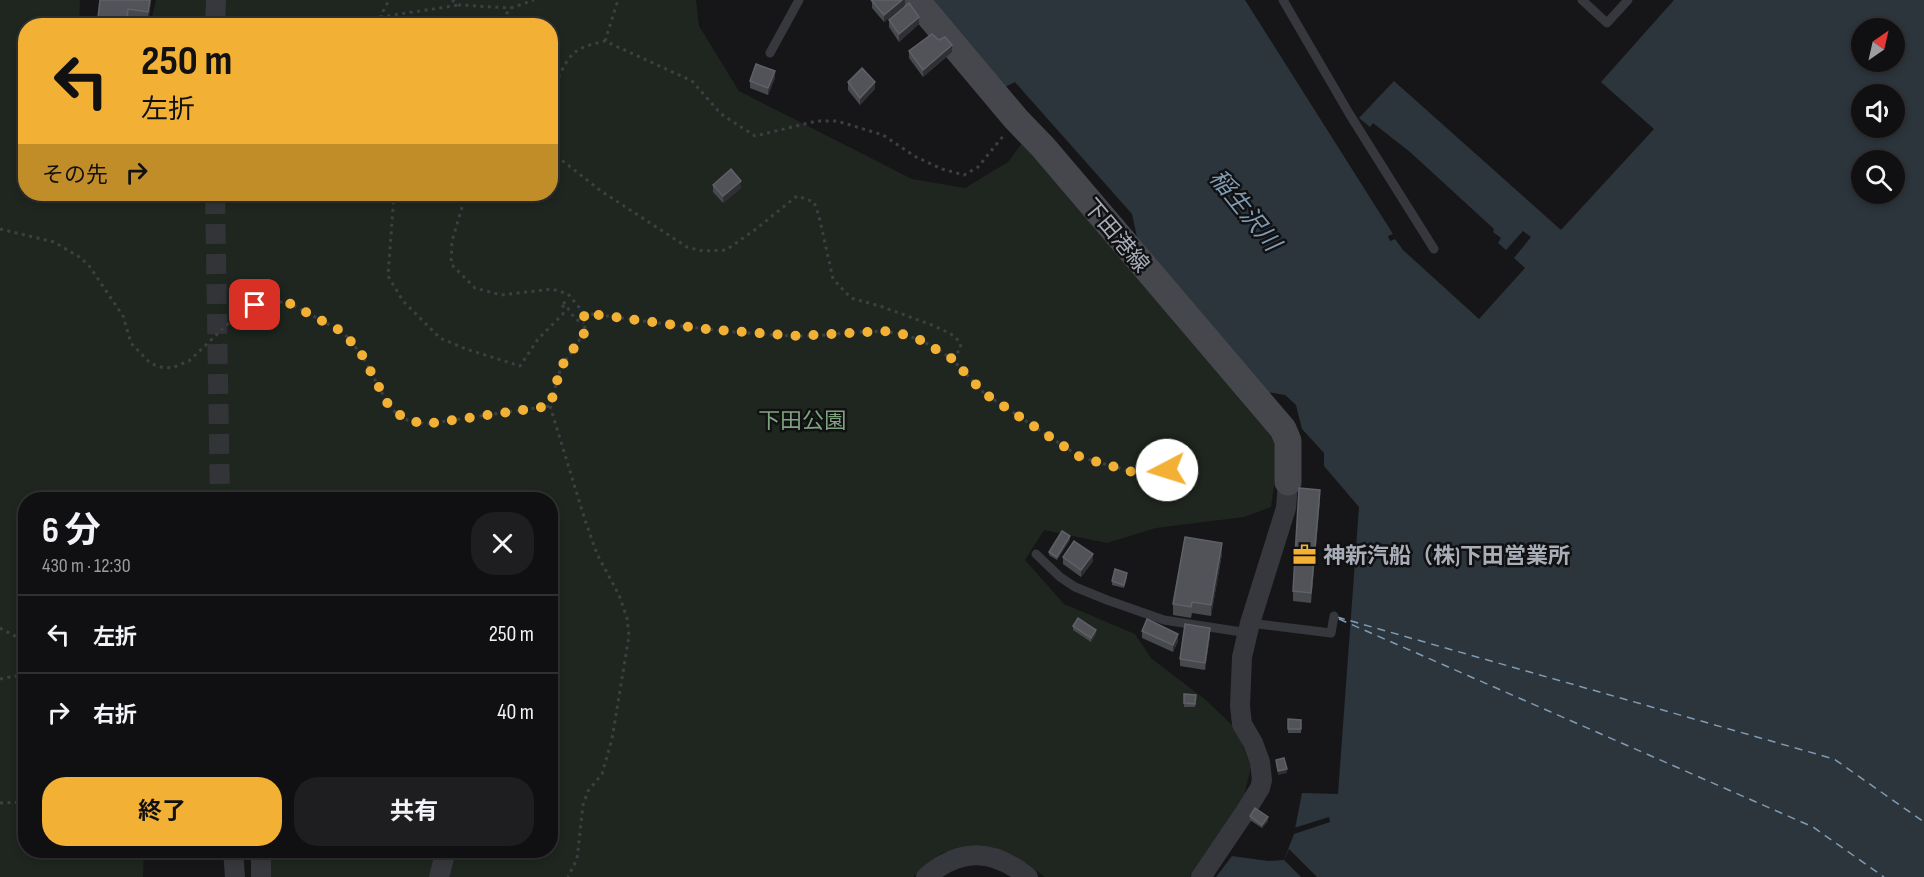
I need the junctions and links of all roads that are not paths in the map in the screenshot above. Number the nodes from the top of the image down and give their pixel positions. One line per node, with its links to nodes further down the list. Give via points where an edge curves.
1 (216, 0): 7 (street)
2 (800, 0): 8 (lane)
3 (916, 0): 10 (main road, 下田港線, via 1283,429 1288,441)
4 (1283, 0): 9 (lane)
5 (1582, 0): 6 (lane, via 1607,23)
6 (1628, 0)
7 (215, 18)
8 (770, 53)
9 (1434, 249)
10 (1288, 482): 13 (street, via 1286,508)
11 (1036, 554): 13 (lane, via 1076,586 1164,620)
12 (1334, 616): 13 (lane, via 1331,633)
13 (1249, 628): 22 (street, via 1242,657 1240,706 1242,724 1260,762 1262,780)
14 (234, 858): 17 (street)
15 (261, 858): 18 (street)
16 (444, 858): 19 (street)
17 (235, 877)
18 (261, 877)
19 (440, 877)
20 (926, 877): 21 (street, via 951,859 970,855 1000,859)
21 (1028, 877)
22 (1201, 877)

